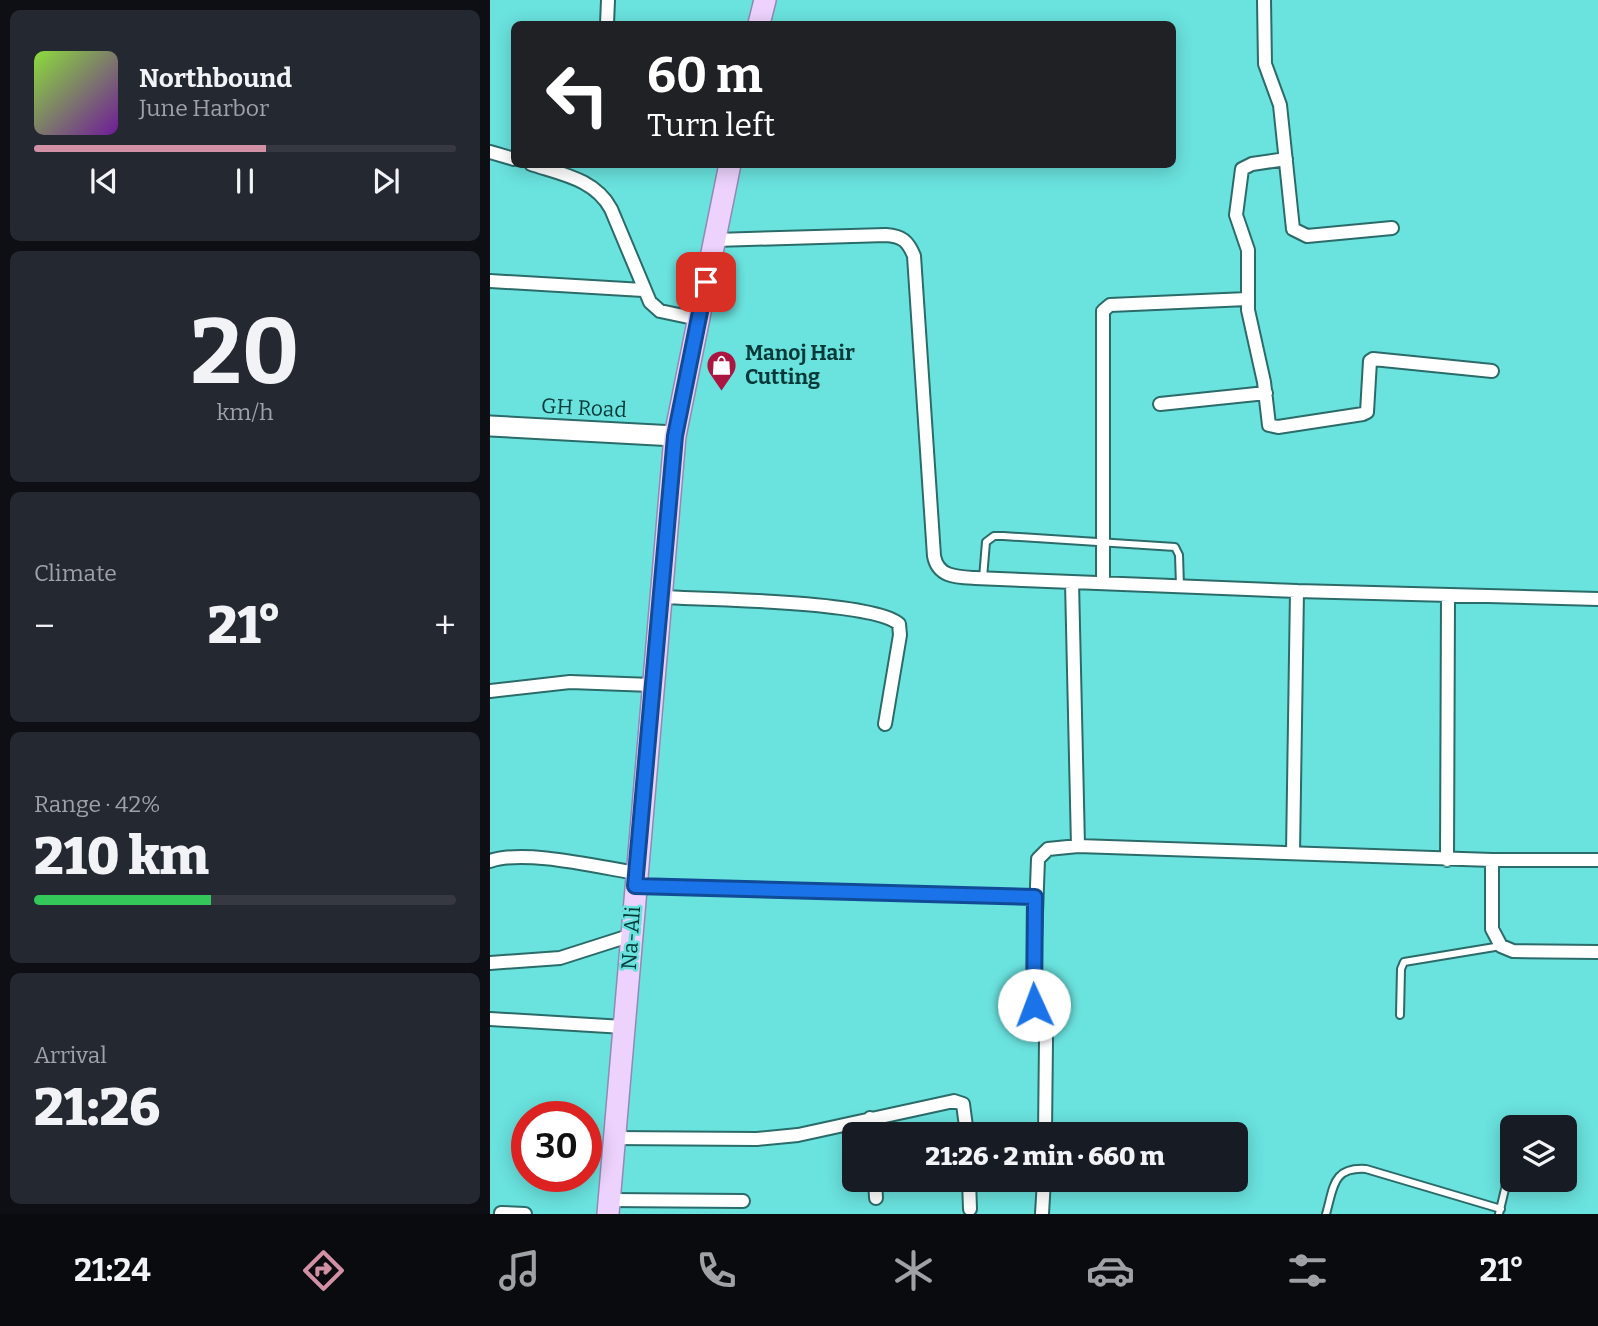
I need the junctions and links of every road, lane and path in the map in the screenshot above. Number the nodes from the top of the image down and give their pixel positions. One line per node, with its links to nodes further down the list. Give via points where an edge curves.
1 (608, 0): 4 (street)
2 (765, 0): 5 (main road)
3 (1264, 0): 8 (street, via 1265,64 1280,105)
4 (607, 21)
5 (760, 21)
6 (490, 152): 7 (street)
7 (511, 158)
8 (1286, 159): 11 (street, via 1293,229 1307,236); 15 (street, via 1242,169 1236,215 1248,250)
9 (729, 168): 12 (main road, Na-Ali)
10 (567, 170): 14 (street, via 607,201)
11 (1392, 228)
12 (715, 240): 16 (main road, Na-Ali); 23 (street, via 886,235 899,236 909,244 914,256 936,566 954,576)
13 (490, 281): 14 (street)
14 (643, 290): 16 (street, via 660,311)
15 (1247, 299): 18 (street); 22 (street, via 1110,306 1103,311)
16 (698, 319): 21 (main road, Na-Ali)
17 (1492, 370): 18 (street, via 1373,359 1367,412 1278,427 1269,425)
18 (1266, 393): 19 (street)
19 (1160, 404)
20 (490, 426): 21 (street, GH Road)
21 (675, 436): 29 (main road, Na-Ali)
22 (1103, 542): 23 (lane, via 994,536 986,542); 25 (street); 26 (lane, via 1175,547)
23 (983, 578): 24 (street)
24 (1072, 582): 25 (street); 34 (street)
25 (1103, 583): 26 (street)
26 (1180, 586): 27 (street)
27 (1297, 591): 28 (street); 35 (street)
28 (1448, 596): 30 (street); 36 (street)
29 (659, 597): 31 (main road, Na-Ali); 33 (street, via 825,607 892,618 901,635)
30 (1598, 599)
31 (652, 685): 32 (street, via 570,682); 40 (main road, Na-Ali)
32 (490, 691)
33 (885, 724)
34 (1078, 846): 35 (street); 41 (street, via 1041,854)
35 (1293, 853): 36 (street)
36 (1447, 860): 37 (street)
37 (1492, 860): 38 (street); 43 (street, via 1492,929)
38 (1598, 860)
39 (490, 861): 40 (street, via 527,858)
40 (635, 879): 41 (street); 42 (main road, Na-Ali)
41 (1035, 897): 52 (street, via 1033,995 1046,1039)
42 (632, 935): 45 (street, via 560,958); 48 (main road, Na-Ali)
43 (1501, 946): 44 (street, via 1513,951); 46 (lane, via 1404,961)
44 (1598, 952)
45 (490, 962)
46 (1400, 1015)
47 (490, 1019): 48 (street)
48 (624, 1027): 53 (main road, Na-Ali)
49 (870, 1118): 50 (street); 51 (street, via 954,1101 962,1104); 53 (street, via 781,1137)
50 (870, 1122)
51 (966, 1122)
52 (1045, 1122)
53 (612, 1138): 60 (main road, Na-Ali)
54 (876, 1192): 58 (street)
55 (969, 1192): 61 (street)
56 (1043, 1192): 65 (street)
57 (1505, 1192): 62 (lane)
58 (876, 1198)
59 (744, 1201): 60 (street)
60 (608, 1207)
61 (970, 1209)
62 (1500, 1212): 66 (lane, via 1366,1169 1350,1168 1336,1178)
63 (501, 1213): 64 (street)
64 (525, 1214)
65 (1042, 1214)
66 (1326, 1214)

